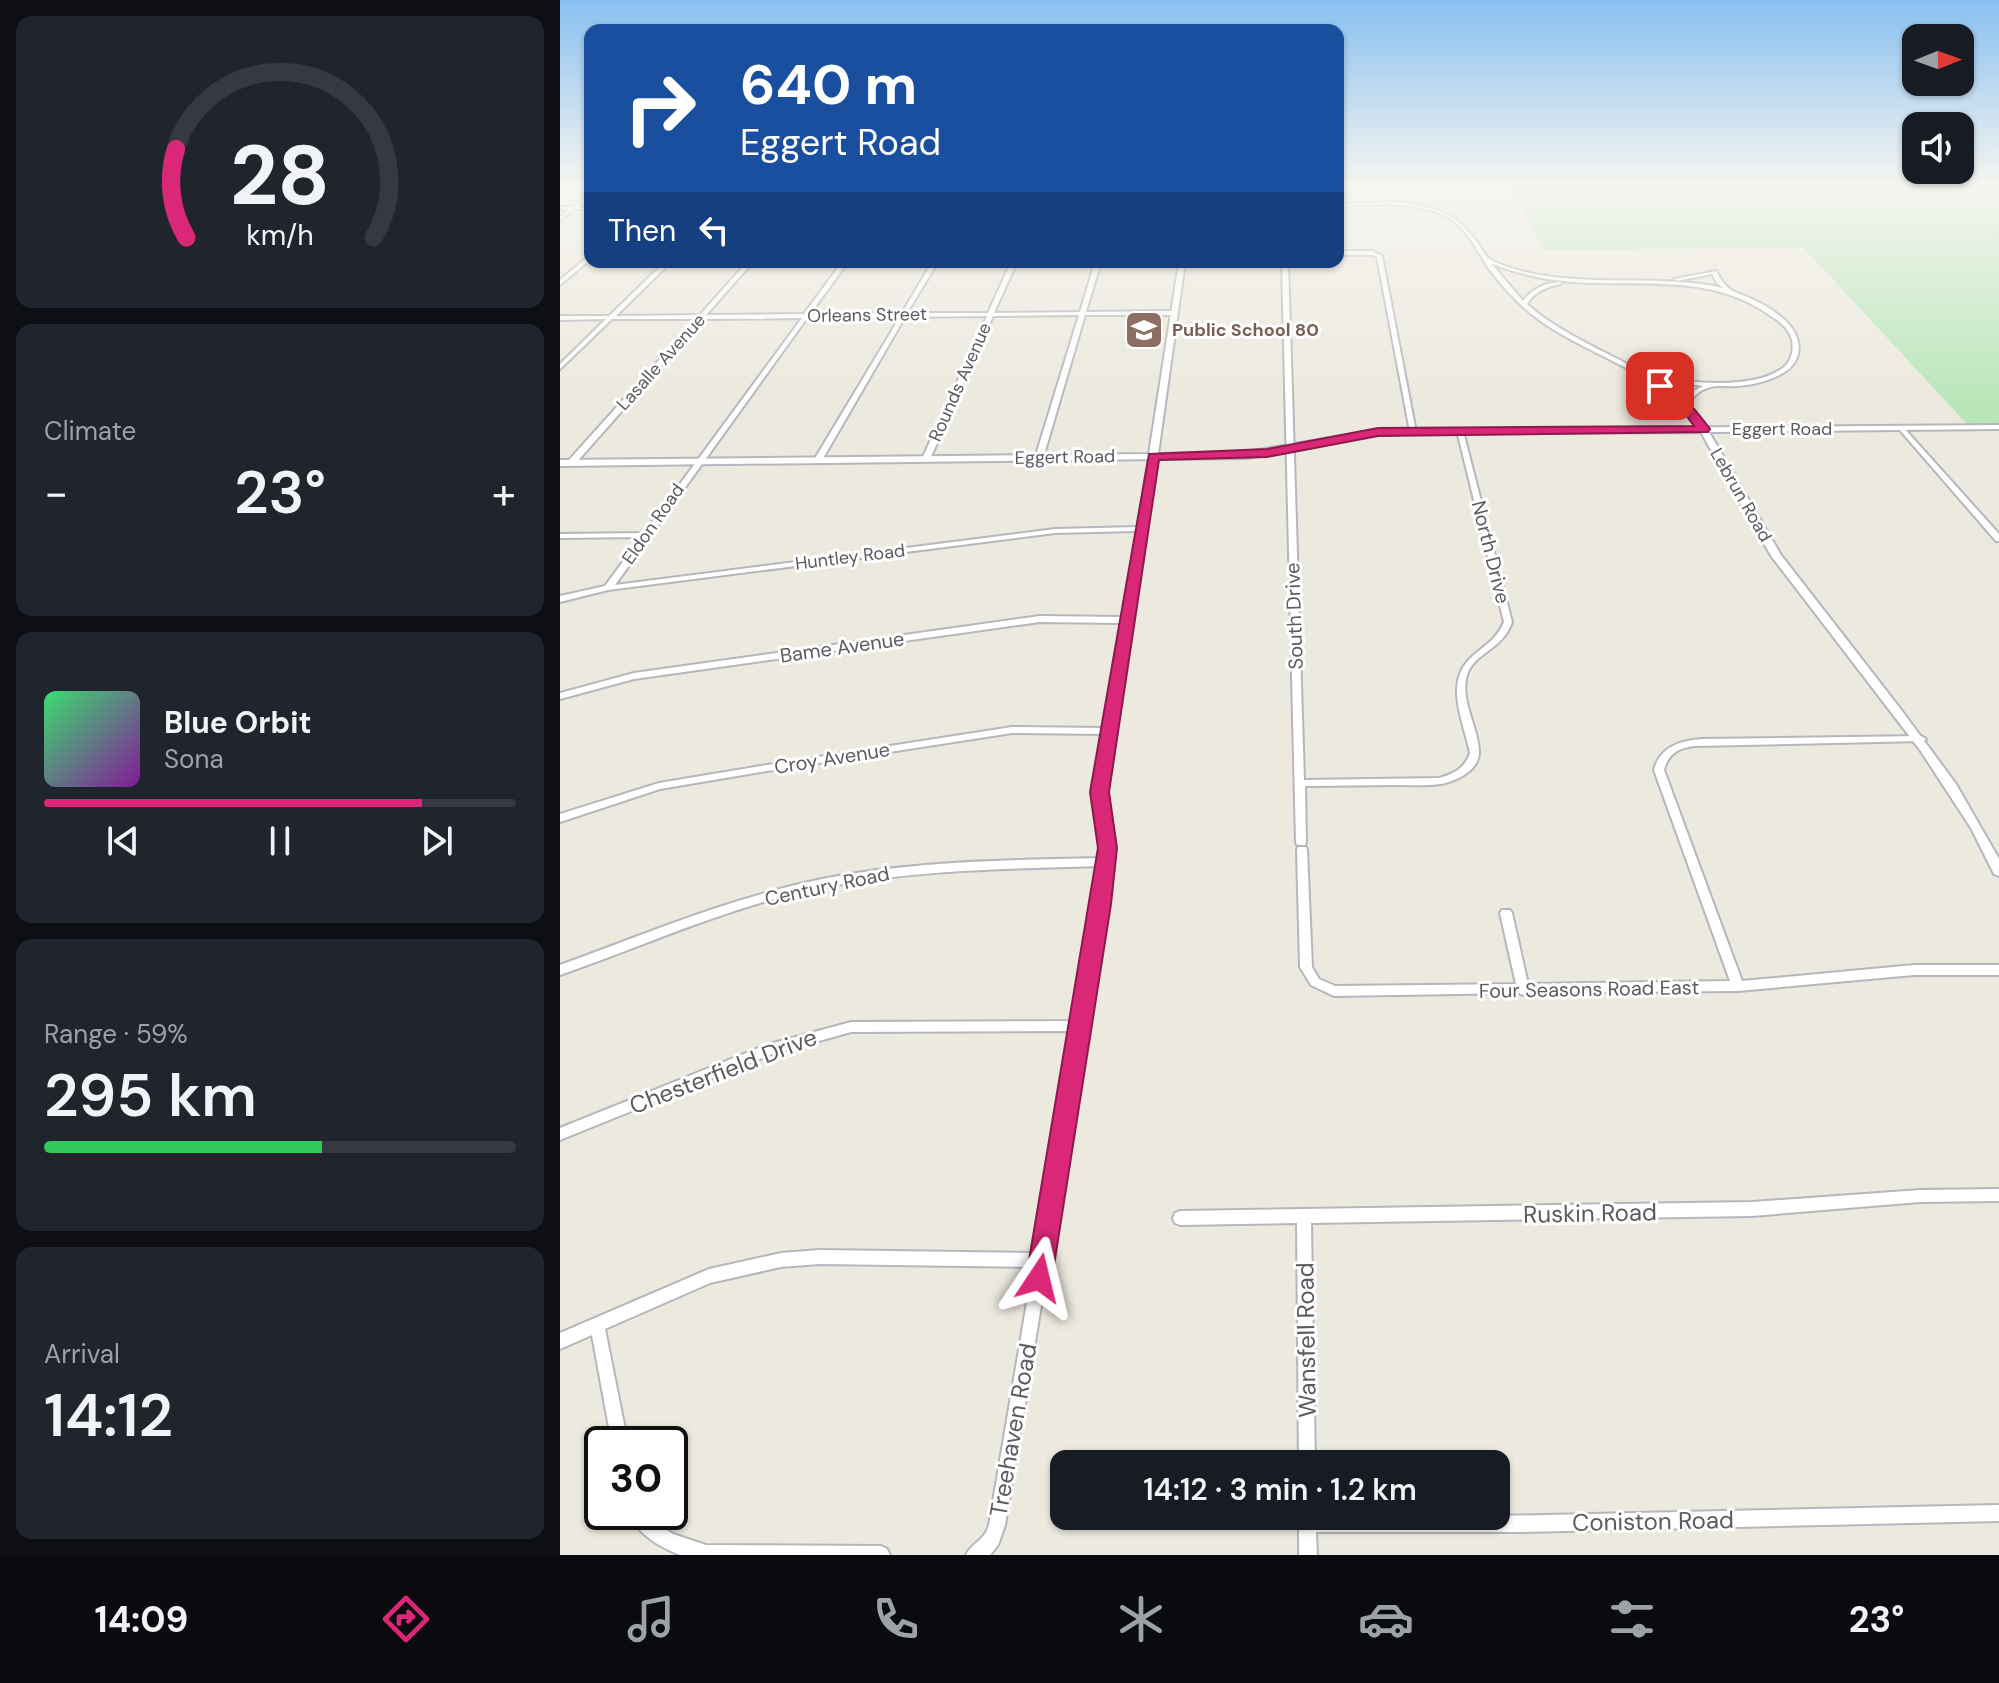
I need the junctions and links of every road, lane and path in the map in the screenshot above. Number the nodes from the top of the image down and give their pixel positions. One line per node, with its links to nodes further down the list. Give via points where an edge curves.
1 (1373, 256): 34 (street, via 1379,256)
2 (1483, 256): 3 (street, Lebrun Road)
3 (1487, 261): 14 (street); 17 (street, Lebrun Road)
4 (584, 262): 15 (street)
5 (662, 268): 25 (street)
6 (745, 268): 23 (street, Lasalle Avenue)
7 (841, 268): 22 (street, Eldon Road)
8 (931, 268): 21 (street)
9 (1011, 268): 19 (street, Rounds Avenue)
10 (1096, 268): 20 (street)
11 (1181, 268): 18 (street)
12 (1285, 268): 35 (street, South Drive)
13 (1656, 280): 14 (street); 16 (street); 16 (street, via 1714,272)
14 (1573, 281): 17 (street, via 1536,291)
15 (560, 283)
16 (1735, 295): 28 (street, via 1787,325 1795,338 1795,357 1777,375)
17 (1524, 305): 27 (street, Lebrun Road, via 1571,339)
18 (1174, 313): 20 (street, Orleans Street); 36 (street)
19 (990, 314): 20 (street, Orleans Street); 21 (street, Orleans Street); 38 (street, Rounds Avenue)
20 (1082, 314): 37 (street)
21 (903, 315): 22 (street, Orleans Street); 39 (street)
22 (805, 316): 23 (street, Orleans Street); 40 (street, Eldon Road)
23 (701, 317): 25 (street, Orleans Street); 41 (street, Lasalle Avenue)
24 (560, 318): 25 (street, Orleans Street)
25 (610, 318): 26 (street)
26 (560, 367)
27 (1640, 375): 28 (street); 29 (street, Lebrun Road)
28 (1714, 385): 29 (street, via 1690,395)
29 (1684, 404): 32 (street, Lebrun Road)
30 (1999, 427): 31 (street, Eggert Road)
31 (1901, 428): 32 (street, Eggert Road); 46 (street)
32 (1703, 429): 33 (street, Eggert Road); 52 (street, Lebrun Road, via 1777,556)
33 (1460, 431): 34 (street, Eggert Road); 53 (street, North Drive, via 1508,622 1503,636 1472,660 1461,682 1473,761 1461,774 1439,781)
34 (1413, 432): 35 (street, Eggert Road, via 1354,435)
35 (1289, 449): 36 (street, Eggert Road); 53 (street, South Drive)
36 (1153, 456): 37 (street, Eggert Road); 43 (street, Treehaven Road)
37 (1039, 458): 38 (street, Eggert Road)
38 (926, 459): 39 (street, Eggert Road)
39 (818, 460): 40 (street, Eggert Road)
40 (699, 461): 41 (street, Eggert Road); 44 (street, Eldon Road)
41 (572, 462): 42 (street, Eggert Road)
42 (560, 463)
43 (1142, 529): 47 (street, Huntley Road, via 1055,531); 49 (street, Treehaven Road)
44 (645, 535): 45 (street); 47 (street, Eldon Road)
45 (560, 536)
46 (1999, 539)
47 (608, 588): 48 (street, Huntley Road)
48 (560, 599)
49 (1128, 620): 50 (street, Bame Avenue, via 1040,619 634,676); 51 (street, Treehaven Road)
50 (560, 696)
51 (1109, 731): 54 (street, Croy Avenue, via 1012,730 744,772 659,786); 56 (street, Treehaven Road, via 1100,792)
52 (1921, 739): 55 (street, Lebrun Road); 61 (street, via 1701,742 1664,755 1659,770)
53 (1299, 783): 62 (street, Four Seasons Road East, via 1306,967 1323,988)
54 (560, 818)
55 (1993, 850): 57 (street, Lebrun Road)
56 (1106, 862): 59 (street, Century Road, via 946,865 821,884 739,906); 63 (street, Treehaven Road)
57 (1999, 871)
58 (1506, 913): 62 (street)
59 (560, 970)
60 (1999, 970): 61 (street, Four Seasons Road East, via 1914,970)
61 (1738, 986): 62 (street, Four Seasons Road East)
62 (1523, 990)
63 (1081, 1026): 64 (street, Chesterfield Drive, via 851,1027 770,1049); 68 (street, Treehaven Road)
64 (560, 1134)
65 (1999, 1195): 66 (street, Ruskin Road, via 1752,1209)
66 (1304, 1217): 67 (street, Ruskin Road); 72 (street, Wansfell Road)
67 (1180, 1218)
68 (1042, 1260): 69 (street, via 781,1260 709,1276); 77 (street, Treehaven Road, via 997,1525 993,1540)
69 (597, 1324): 70 (street); 71 (street)
70 (560, 1341)
71 (617, 1426)
72 (1307, 1450)
73 (1999, 1513): 74 (street, Coniston Road)
74 (1510, 1524)
75 (653, 1530): 78 (street, via 680,1548 706,1554)
76 (1307, 1530): 79 (street)
77 (980, 1552)
78 (881, 1555)
79 (1308, 1555)

